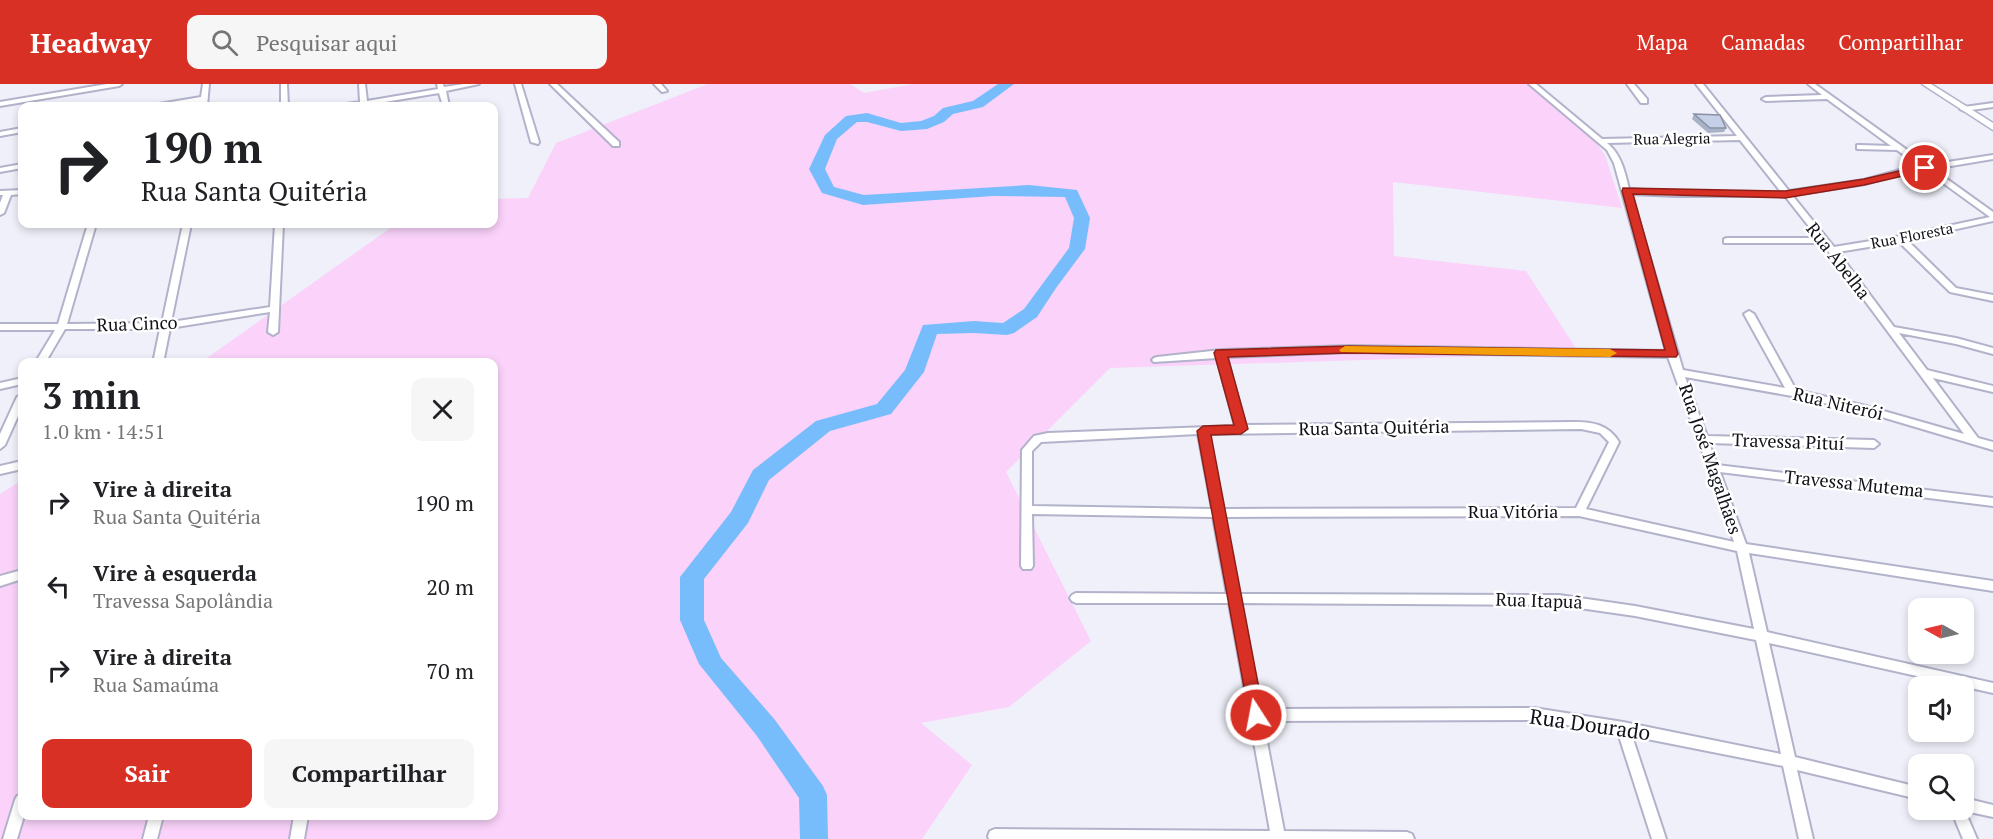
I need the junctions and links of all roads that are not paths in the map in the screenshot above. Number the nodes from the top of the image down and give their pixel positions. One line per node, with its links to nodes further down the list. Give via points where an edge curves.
1 (120, 84): 24 (street)
2 (206, 84): 19 (street)
3 (284, 84): 20 (street)
4 (362, 84): 21 (street)
5 (476, 84): 14 (street)
6 (518, 84): 32 (street)
7 (553, 84): 33 (street)
8 (657, 84): 15 (street)
9 (1532, 84): 31 (street, Rua José Magalhães)
10 (1630, 84): 18 (street)
11 (1699, 84): 30 (street, Rua Abelha)
12 (1811, 84): 16 (street)
13 (1926, 84): 26 (street)
14 (441, 87): 22 (street); 23 (street)
15 (664, 91)
16 (1828, 97): 17 (street); 35 (street)
17 (1766, 99)
18 (1644, 101)
19 (204, 102)
20 (285, 102)
21 (364, 102)
22 (377, 102)
23 (445, 102)
24 (0, 104)
25 (1993, 105): 26 (street)
26 (1964, 109): 27 (street)
27 (1993, 127)
28 (18, 131): 29 (street)
29 (0, 134)
30 (1742, 138): 31 (street, Rua Alegria); 42 (street, Rua Abelha)
31 (1601, 141): 40 (street, Rua José Magalhães, via 1618,163)
32 (535, 142)
33 (616, 144)
34 (1860, 147): 35 (street)
35 (1898, 148): 38 (street)
36 (1993, 157): 38 (street)
37 (18, 166): 39 (street)
38 (1925, 168): 42 (street); 44 (street)
39 (0, 170)
40 (1627, 191): 42 (street); 62 (street, Rua José Magalhães)
41 (4, 193): 43 (street)
42 (1785, 194): 48 (street, Rua Abelha)
43 (0, 213)
44 (1993, 218): 49 (street, Rua Floresta)
45 (91, 228): 55 (street)
46 (186, 228): 56 (street)
47 (279, 228): 53 (street)
48 (1822, 240): 50 (street); 51 (street, Rua Abelha)
49 (1901, 240): 51 (street, Rua Floresta); 52 (street, via 1953,290)
50 (1727, 241)
51 (1832, 250): 58 (street, Rua Abelha)
52 (1993, 298)
53 (273, 309): 56 (street, Rua Cinco); 59 (street)
54 (1749, 314): 71 (street)
55 (62, 326): 56 (street, Rua Cinco); 57 (street, Rua Cinco); 63 (street)
56 (167, 326): 64 (street)
57 (0, 327)
58 (1891, 329): 60 (street); 67 (street, Rua Abelha)
59 (273, 332)
60 (1993, 351)
61 (1221, 353): 62 (street, via 1348,350); 65 (street); 73 (street)
62 (1672, 354): 66 (street, Rua José Magalhães)
63 (43, 358)
64 (159, 358)
65 (1157, 360)
66 (1680, 373): 71 (street, Rua Niterói); 75 (street, Rua José Magalhães)
67 (1926, 373): 70 (street); 76 (street, Rua Abelha)
68 (18, 382): 69 (street)
69 (0, 386)
70 (1993, 389)
71 (1792, 393): 76 (street, Rua Niterói, via 1866,409)
72 (18, 406): 78 (street)
73 (1241, 429): 74 (street, Rua Santa Quitéria); 85 (street, Rua Santa Quitéria, via 1599,428 1609,433 1614,442)
74 (1203, 431): 84 (street, Rua Santa Quitéria, via 1038,439 1027,450); 86 (street)
75 (1701, 439): 77 (street, Travessa Pituí); 81 (street, Rua José Magalhães)
76 (1975, 441): 79 (street, Rua Niterói)
77 (1874, 444)
78 (0, 445)
79 (1993, 446)
80 (18, 466): 82 (street)
81 (1714, 468): 83 (street, Travessa Mutema); 87 (street, Rua José Magalhães)
82 (0, 470)
83 (1993, 502)
84 (1027, 510): 86 (street, Rua Vitória); 88 (street)
85 (1579, 512): 86 (street, Rua Vitória); 87 (street, Rua Vitória)
86 (1217, 513): 92 (street)
87 (1742, 548): 91 (street, Rua Vitória); 94 (street, Rua José Magalhães)
88 (1027, 566)
89 (18, 576): 90 (street)
90 (0, 581)
91 (1993, 586)
92 (1233, 597): 93 (street, Rua Itapuã); 94 (street, Rua Itapuã, via 1559,600); 96 (street)
93 (1076, 598)
94 (1762, 636): 95 (street, Rua Itapuã); 98 (street, Rua José Magalhães)
95 (1993, 688)
96 (1256, 715): 97 (street, Rua Dourado, via 1534,714); 107 (street)
97 (1623, 728): 98 (street, Rua Dourado); 112 (street)
98 (1791, 762): 99 (street, Rua Dourado); 113 (street, Rua José Magalhães)
99 (1908, 791)
100 (1974, 806): 101 (street)
101 (1993, 810)
102 (18, 813): 108 (street)
103 (155, 820): 109 (street)
104 (300, 820): 110 (street)
105 (1962, 820): 114 (street)
106 (995, 836): 107 (street)
107 (1278, 838): 111 (street)
108 (10, 839)
109 (150, 839)
110 (297, 839)
111 (1407, 839)
112 (1659, 839)
113 (1806, 839)
114 (1970, 839)

